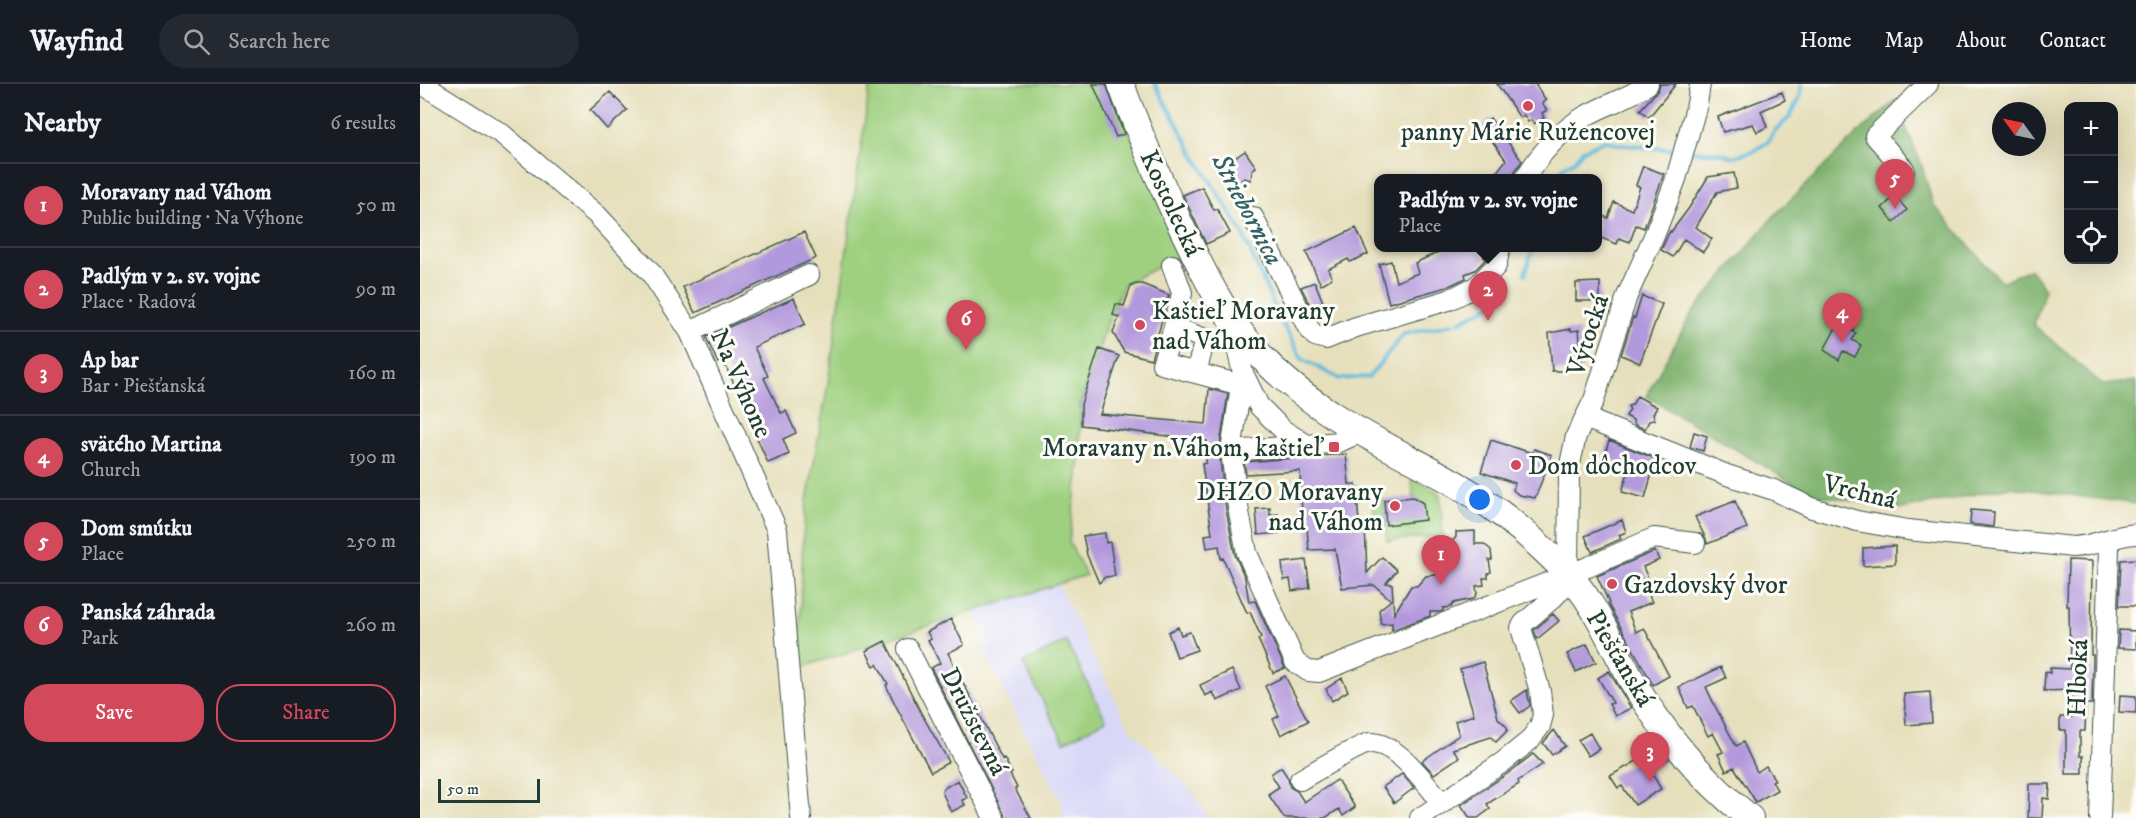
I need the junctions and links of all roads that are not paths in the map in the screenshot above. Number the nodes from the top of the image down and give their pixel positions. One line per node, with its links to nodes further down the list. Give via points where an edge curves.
1 (422, 84): 14 (street, Na Výhone, via 502,134 597,215 651,273)
2 (1120, 84): 12 (main road, Kostolecká, via 1173,207)
3 (1648, 84): 7 (street, via 1582,118 1553,140)
4 (1700, 84): 17 (street, Výtocká, via 1681,162 1627,296)
5 (1928, 84): 6 (street, via 1875,136)
6 (1904, 169)
7 (1527, 174)
8 (1252, 217): 9 (street, via 1307,326 1315,336 1326,339 1449,300 1478,286 1496,266)
9 (1499, 252)
10 (1172, 265): 13 (street, via 1182,293)
11 (809, 275): 14 (street)
12 (1230, 319): 16 (street, Kostolecká); 18 (main road, Kostolecká, via 1278,373)
13 (1174, 327): 15 (street, via 1205,339); 15 (street, via 1161,364)
14 (690, 332): 28 (street, Na Výhone, via 777,530)
15 (1196, 373): 16 (street, via 1226,380)
16 (1242, 379): 19 (street, Kostolecká, via 1259,406 1283,430); 20 (street, Kostolecká)
17 (1585, 418): 22 (street, Vrchná, via 1812,508 1857,521 2073,548); 24 (street, Výtocká, via 1576,436 1569,469)
18 (1361, 432): 19 (street, via 1339,442); 24 (main road, Kostolecká, via 1469,491 1524,533)
19 (1307, 445): 20 (street)
20 (1231, 452): 24 (street, Kostolecká, via 1246,553 1295,662 1308,671 1319,672)
21 (2136, 534): 22 (street, Vrchná)
22 (2106, 541): 32 (street, Hlboká, via 2109,549)
23 (1695, 543): 24 (street, via 1654,538)
24 (1568, 574): 27 (street, via 1565,585 1521,628 1543,704 1540,726 1529,741 1503,762); 31 (main road, Piešťanská, via 1680,752)
25 (908, 649): 29 (street, Družstevná)
26 (1300, 780): 27 (street, via 1367,743 1381,744 1410,764)
27 (1442, 803): 30 (street)
28 (801, 818)
29 (994, 818)
30 (1420, 818)
31 (1750, 818)
32 (2100, 818)

